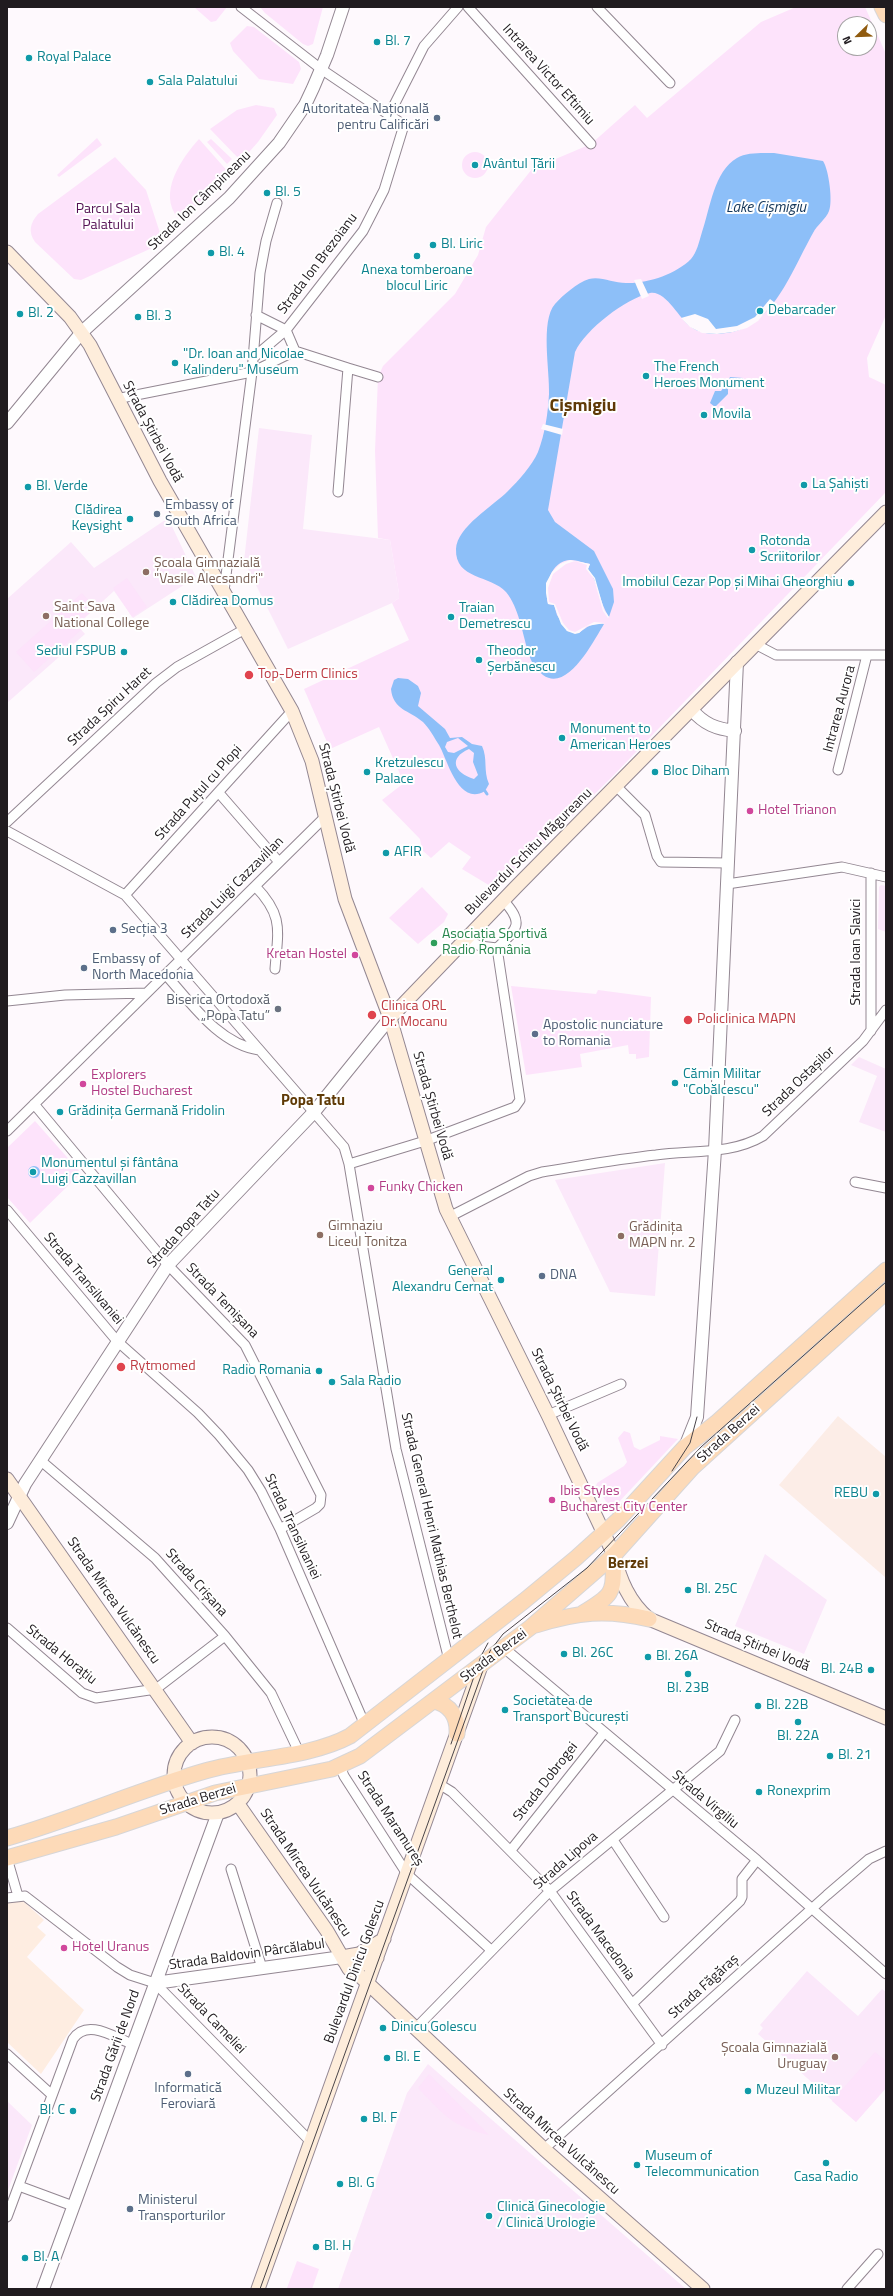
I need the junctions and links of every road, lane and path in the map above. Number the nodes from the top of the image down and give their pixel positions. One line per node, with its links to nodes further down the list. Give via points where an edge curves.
1 (241, 7): 8 (street)
2 (343, 7): 8 (street, Strada Ion Câmpineanu)
3 (458, 7): 10 (street, via 424,46)
4 (468, 7): 11 (street, Intrarea Victor Eftimiu)
5 (597, 7): 9 (street)
6 (882, 7): 7 (main road)
7 (886, 15)
8 (321, 70): 10 (street); 16 (street, Strada Ion Câmpineanu, via 294,122 263,162 229,198)
9 (670, 83)
10 (389, 115): 15 (street, Strada Ion Brezoianu, via 404,125 384,190 352,247)
11 (591, 144)
12 (277, 203): 14 (street, via 264,254)
13 (7, 252): 16 (main road, Strada Știrbei Vodă)
14 (256, 315): 15 (street); 18 (street)
15 (286, 330): 17 (street); 18 (street, Strada Ion Brezoianu)
16 (82, 332): 22 (main road, Strada Știrbei Vodă); 23 (street, Strada Ion Câmpineanu)
17 (295, 351): 19 (street); 20 (street)
18 (253, 358): 20 (street)
19 (348, 368): 21 (street); 24 (street)
20 (252, 372): 22 (street); 26 (street)
21 (378, 377)
22 (116, 399): 26 (main road, Strada Știrbei Vodă, via 163,488)
23 (7, 423)
24 (338, 492)
25 (886, 512): 28 (main road, Bulevardul Schitu Măgureanu)
26 (224, 591): 27 (main road, Strada Știrbei Vodă)
27 (245, 629): 33 (main road, Strada Știrbei Vodă); 39 (street, Strada Spiru Haret, via 178,667 156,683)
28 (755, 644): 29 (street, via 776,656); 31 (main road, Bulevardul Schitu Măgureanu)
29 (867, 655): 30 (street); 35 (street, Intrarea Aurora)
30 (886, 655)
31 (737, 662): 32 (main road, Bulevardul Schitu Măgureanu); 34 (street)
32 (692, 710): 34 (street, via 712,727); 36 (main road, Bulevardul Schitu Măgureanu)
33 (292, 711): 37 (street, Strada Puțul cu Plopi); 38 (main road, Strada Știrbei Vodă, via 312,761)
34 (734, 731): 42 (street)
35 (838, 770)
36 (617, 787): 42 (street, via 645,815 661,862); 48 (main road, Bulevardul Schitu Măgureanu)
37 (219, 793): 41 (street); 47 (street, Strada Puțul cu Plopi)
38 (325, 817): 41 (street, Strada Luigi Cazzavillan); 57 (main road, Strada Știrbei Vodă, via 345,898)
39 (7, 822)
40 (7, 831): 47 (street, Strada General Henri Mathias Berthelot)
41 (279, 862): 46 (street, Strada Luigi Cazzavillan)
42 (728, 863): 45 (street)
43 (871, 873): 44 (street); 45 (street, via 842,867); 58 (street, Strada Ioan Slavici)
44 (886, 877)
45 (727, 884): 64 (street)
46 (255, 886): 51 (street, Strada Luigi Cazzavillan); 52 (street, via 268,899 277,918)
47 (125, 894): 51 (street, Strada General Henri Mathias Berthelot)
48 (503, 900): 49 (main road, Bulevardul Schitu Măgureanu); 50 (street, via 513,911 517,926)
49 (466, 939): 50 (street, via 480,946); 57 (main road, Bulevardul Schitu Măgureanu)
50 (497, 948): 63 (street, via 520,1100 515,1107)
51 (181, 960): 53 (street, Strada Luigi Cazzavillan); 59 (street, Strada General Henri Mathias Berthelot)
52 (274, 969)
53 (166, 975): 54 (street, Strada Luigi Cazzavillan); 59 (street, via 215,1027 241,1045)
54 (147, 993): 55 (street); 60 (street, Strada Luigi Cazzavillan)
55 (7, 1000)
56 (886, 1010): 58 (street, Strada Ostașilor)
57 (390, 1018): 61 (street, Strada Popa Tatu); 63 (main road, Strada Știrbei Vodă)
58 (871, 1031): 64 (street, Strada Ostașilor, via 763,1136 742,1146)
59 (259, 1050): 61 (street, Strada General Henri Mathias Berthelot)
60 (34, 1104): 62 (street, Strada Luigi Cazzavillan); 70 (street, Strada Temișana)
61 (314, 1112): 65 (street, Strada General Henri Mathias Berthelot, via 344,1147); 70 (street, Strada Popa Tatu)
62 (7, 1131)
63 (425, 1141): 65 (street); 69 (main road, Strada Știrbei Vodă)
64 (715, 1150): 69 (street, Strada Ostașilor, via 656,1155 542,1172 529,1176); 76 (street)
65 (349, 1164): 93 (street, Strada General Henri Mathias Berthelot, via 396,1449)
66 (855, 1182): 67 (street)
67 (886, 1188)
68 (7, 1210): 73 (street, Strada Transilvaniei)
69 (449, 1217): 75 (main road, Strada Știrbei Vodă)
70 (168, 1265): 73 (street, Strada Popa Tatu); 84 (street, Strada Temișana, via 252,1354 319,1491 321,1500 316,1508)
71 (886, 1270): 77 (main road, Strada Berzei)
72 (886, 1292): 78 (main road, Strada Berzei)
73 (117, 1341): 80 (street, Strada Popa Tatu); 84 (street, Strada Transilvaniei, via 198,1412 224,1440 258,1485)
74 (621, 1384): 75 (street)
75 (548, 1415): 85 (main road, Strada Știrbei Vodă)
76 (697, 1417): 77 (street); 79 (street)
77 (705, 1432): 78 (street); 79 (main road, Strada Berzei)
78 (721, 1442): 86 (main road, Strada Berzei, via 687,1473)
79 (685, 1447): 85 (main road, Strada Berzei)
80 (40, 1460): 82 (street, Strada Popa Tatu); 91 (street, Strada Crișana, via 155,1558)
81 (7, 1479): 82 (main road, Strada Mircea Vulcănescu)
82 (18, 1495): 83 (street, Strada Popa Tatu); 95 (main road, Strada Mircea Vulcănescu)
83 (7, 1523)
84 (280, 1529): 99 (street, Strada Transilvaniei)
85 (604, 1533): 86 (main road, Strada Știrbei Vodă); 93 (main road, Strada Berzei)
86 (614, 1555): 87 (main road, via 613,1588 605,1598); 88 (main road, Strada Știrbei Vodă, via 629,1596); 89 (main road, Strada Berzei)
87 (582, 1613): 88 (main road, via 616,1612); 89 (main road)
88 (649, 1619): 97 (main road, Strada Știrbei Vodă)
89 (532, 1627): 92 (main road, Strada Berzei)
90 (7, 1628): 95 (street, Strada Horațiu, via 88,1696 105,1698)
91 (225, 1636): 95 (street, Strada Horațiu); 103 (street, Strada Crișana, via 271,1693)
92 (504, 1648): 94 (main road, Strada Berzei); 100 (street, Strada Virgiliu)
93 (449, 1660): 99 (main road, Strada Berzei)
94 (481, 1666): 96 (main road, Strada Berzei); 101 (main road, Bulevardul Dinicu Golescu)
95 (156, 1689): 102 (main road, Strada Mircea Vulcănescu)
96 (434, 1702): 101 (main road, via 448,1707 454,1713 458,1724); 105 (main road, Strada Berzei, via 375,1746)
97 (886, 1718)
98 (735, 1720): 109 (street, Strada Lipova, via 720,1751)
99 (365, 1725): 103 (main road, Strada Berzei, via 333,1744)
100 (604, 1733): 109 (street, Strada Virgiliu); 115 (street, Strada Dobrogei)
101 (457, 1734): 107 (main road, Bulevardul Dinicu Golescu)
102 (192, 1743): 104 (main road, via 202,1738 225,1739 235,1744); 106 (main road, via 183,1750 177,1760)
103 (299, 1752): 104 (main road, Strada Berzei)
104 (248, 1761): 106 (main road, Strada Berzei); 108 (main road)
105 (340, 1766): 108 (main road, Strada Berzei); 120 (street, Strada Maramureș)
106 (174, 1780): 110 (main road, via 178,1793); 113 (main road, Strada Berzei, via 60,1823)
107 (439, 1784): 115 (street, Strada Macedonia, via 452,1792); 120 (main road, Bulevardul Dinicu Golescu)
108 (250, 1785): 110 (main road, Strada Berzei); 111 (main road)
109 (672, 1791): 114 (street, Strada Lipova); 118 (street, Strada Virgiliu)
110 (186, 1803): 112 (main road, via 195,1810); 117 (main road, Strada Berzei, via 116,1827)
111 (238, 1804): 112 (main road); 129 (main road, Strada Mircea Vulcănescu, via 327,1931)
112 (218, 1813): 132 (street, Strada Gării de Nord)
113 (7, 1838)
114 (613, 1840): 121 (street, Strada Lipova); 125 (street)
115 (511, 1850): 121 (street, Strada Macedonia)
116 (886, 1851): 124 (street, Strada Făgăraș, via 861,1866)
117 (7, 1858): 122 (street)
118 (757, 1860): 124 (street, Strada Virgiliu); 134 (street, via 742,1879 740,1901)
119 (231, 1869): 130 (street)
120 (407, 1874): 126 (main road, Bulevardul Dinicu Golescu); 127 (street, Strada Maramureș)
121 (550, 1891): 127 (street, Strada Lipova); 134 (street, Strada Macedonia)
122 (18, 1896): 123 (street); 132 (street, Strada Cameliei, via 29,1899 123,1971)
123 (7, 1898)
124 (811, 1909): 131 (street, Strada Virgiliu); 137 (street, Strada Făgăraș)
125 (664, 1917)
126 (384, 1939): 128 (main road, Bulevardul Dinicu Golescu); 129 (main road, via 359,1954)
127 (491, 1950): 135 (street, Strada Lipova)
128 (377, 1958): 129 (main road, via 364,1964); 133 (main road, Bulevardul Dinicu Golescu)
129 (343, 1959): 130 (street, Strada Baldovin Pârcălabul); 133 (main road, Strada Mircea Vulcănescu)
130 (262, 1968): 132 (street, Strada Baldovin Pârcălabul)
131 (886, 1974)
132 (156, 1983): 136 (street, Strada Gării de Nord); 140 (street, Strada Cameliei)
133 (367, 1988): 135 (main road, Strada Mircea Vulcănescu, via 375,2002 401,2014); 140 (main road, Bulevardul Dinicu Golescu)
134 (632, 2004): 137 (street, Strada Macedonia)
135 (416, 2028): 141 (main road, Strada Mircea Vulcănescu)
136 (132, 2044): 139 (street, via 88,2028 77,2032); 143 (street, Strada Gării de Nord)
137 (662, 2045): 141 (street, Strada Făgăraș)
138 (7, 2054): 139 (street)
139 (52, 2095): 142 (street)
140 (311, 2142): 147 (main road, Bulevardul Dinicu Golescu)
141 (544, 2149): 148 (main road, Strada Mircea Vulcănescu)
142 (19, 2186): 143 (street); 144 (street)
143 (73, 2206): 146 (street, Strada Gării de Nord)
144 (7, 2217)
145 (878, 2254): 149 (street)
146 (43, 2289)
147 (258, 2289)
148 (703, 2289)
149 (847, 2289)

